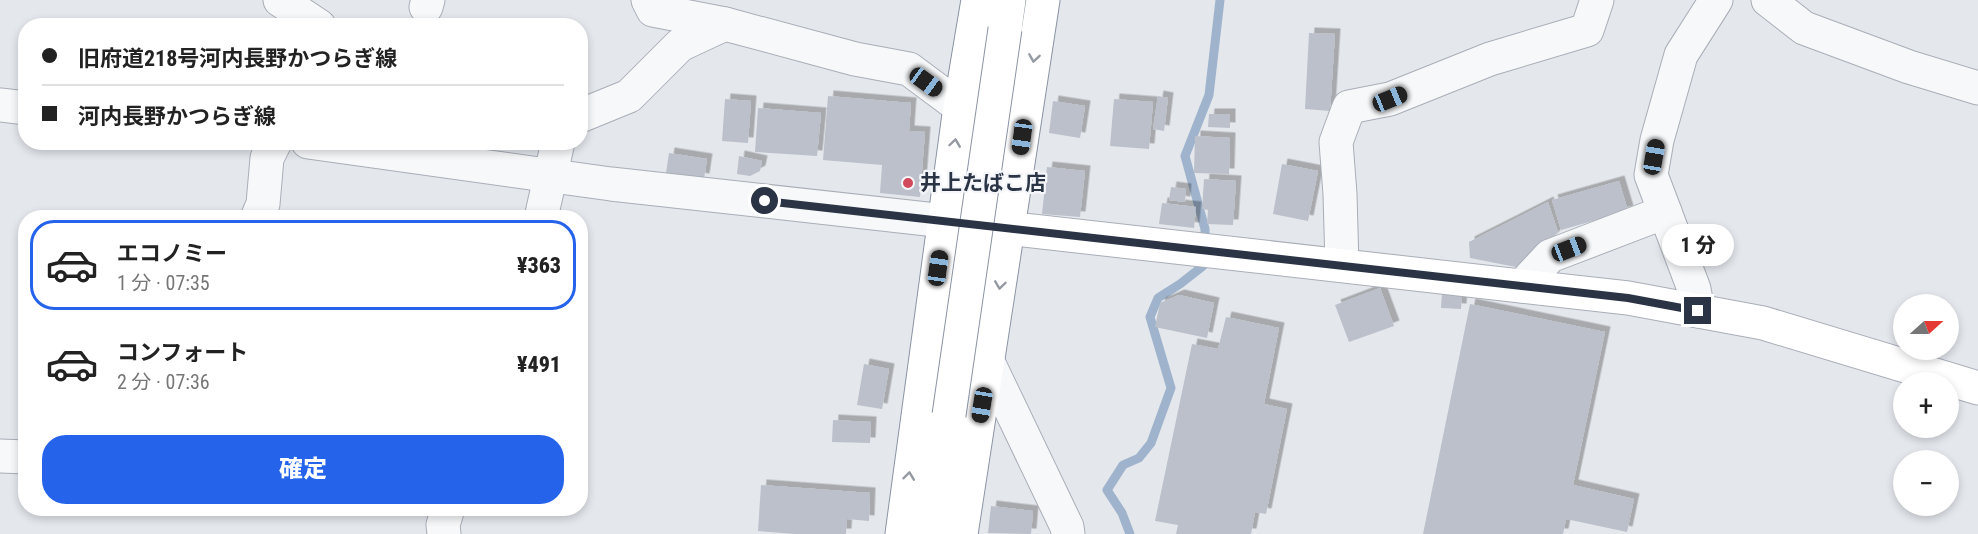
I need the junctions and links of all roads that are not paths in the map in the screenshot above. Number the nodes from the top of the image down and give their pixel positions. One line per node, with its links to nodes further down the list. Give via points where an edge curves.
1 (280, 0): 9 (street)
2 (648, 0): 10 (street, via 653,10)
3 (978, 0): 14 (main road)
4 (1043, 0): 24 (main road, one-way to 24)
5 (1597, 0): 25 (street, via 1587,30 1490,58 1390,99 1350,107 1336,142)
6 (1716, 0): 22 (street, via 1681,55 1657,140 1651,175)
7 (1768, 0): 11 (street, via 1804,28 1909,67)
8 (1007, 14): 35 (main road, bridge)
9 (307, 18)
10 (725, 24): 14 (street, via 855,59 909,69); 15 (street, via 680,45 629,96)
11 (1978, 87)
12 (0, 105): 13 (street)
13 (18, 107)
14 (960, 107): 23 (main road, one-way to 14)
15 (588, 113)
16 (271, 150): 20 (street)
17 (365, 150): 19 (street)
18 (556, 150): 19 (street)
19 (549, 176): 21 (street); 23 (street)
20 (260, 210)
21 (543, 210)
22 (1665, 212): 26 (street, via 1550,256); 27 (street, via 1694,289)
23 (945, 221): 24 (main road); 34 (main road, one-way to 23)
24 (1008, 228): 25 (main road); 28 (main road, one-way to 28)
25 (1342, 266): 26 (main road)
26 (1522, 286): 27 (main road, via 1628,298)
27 (1698, 311): 29 (main road, via 1762,323)
28 (988, 362): 36 (main road); 37 (street)
29 (1978, 388)
30 (0, 456): 31 (street)
31 (18, 457)
32 (446, 516): 33 (street)
33 (444, 534)
34 (902, 534)
35 (930, 534)
36 (962, 534)
37 (1068, 534)

